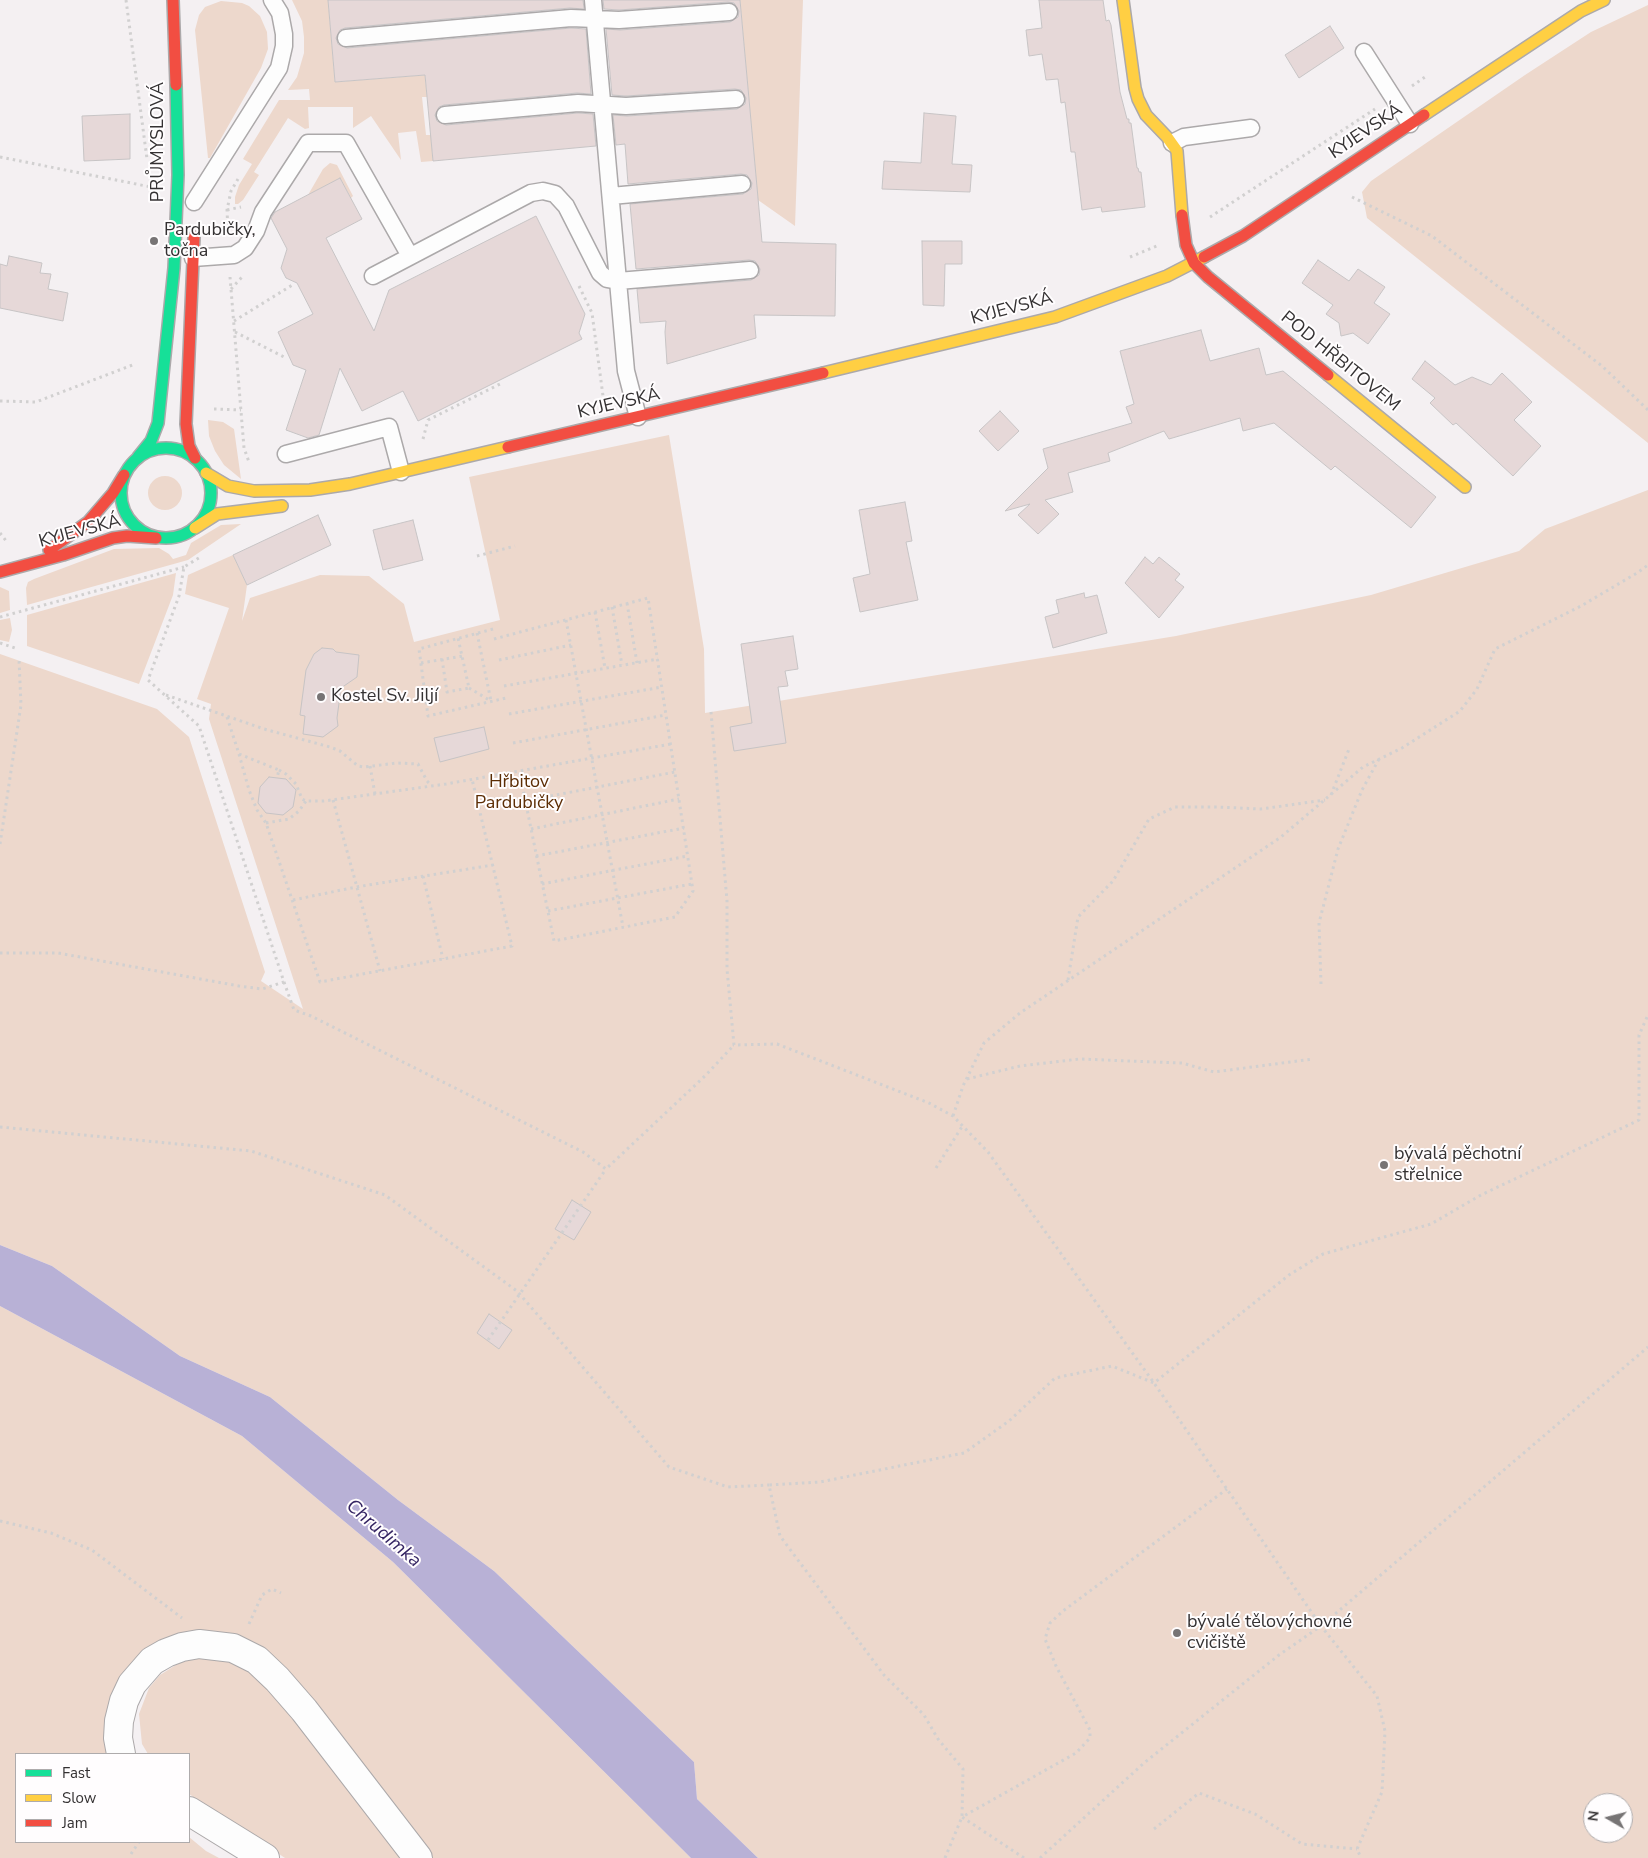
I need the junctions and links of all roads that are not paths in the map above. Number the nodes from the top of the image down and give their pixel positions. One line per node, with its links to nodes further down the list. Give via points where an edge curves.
1 (173, 0): 10 (street, PRŮMYSLOVÁ); 30 (street, PRŮMYSLOVÁ, via 178,175 174,268 158,423 151,441)
2 (272, 0): 20 (lane, via 280,13 284,34 279,68)
3 (593, 0): 7 (lane)
4 (1123, 0): 16 (street, via 1138,99 1146,115)
5 (1585, 4): 14 (street, KYJEVSKÁ)
6 (729, 12): 7 (lane)
7 (595, 19): 8 (lane, via 571,18); 12 (lane)
8 (346, 38)
9 (1364, 52): 14 (lane)
10 (188, 96)
11 (736, 99): 12 (lane)
12 (603, 105): 13 (lane, via 578,103); 19 (lane)
13 (444, 115)
14 (1410, 124): 24 (street, KYJEVSKÁ, via 1243,236)
15 (1251, 128): 16 (lane, via 1184,137)
16 (1172, 142): 24 (street, via 1178,156 1184,234)
17 (194, 184): 20 (street, PRŮMYSLOVÁ)
18 (742, 184): 19 (lane)
19 (611, 196): 27 (lane)
20 (194, 207)
21 (194, 230): 23 (street)
22 (410, 256): 23 (lane, via 346,143 308,143 263,212 245,248 234,255); 26 (lane); 27 (lane, via 531,193 550,192 566,206 600,273 607,280)
23 (194, 258): 31 (street, via 186,424 189,446)
24 (1194, 263): 28 (street, KYJEVSKÁ, via 1100,302 1035,323); 36 (street, POD HŘBITOVEM)
25 (750, 270): 27 (lane)
26 (373, 276)
27 (618, 281): 28 (lane, via 626,370)
28 (638, 417): 33 (street, KYJEVSKÁ)
29 (286, 454): 33 (lane, via 389,427)
30 (138, 457): 31 (street, via 162,448 179,450); 34 (street)
31 (195, 458): 32 (street)
32 (206, 472): 35 (street, KYJEVSKÁ, via 228,486 274,492 323,488); 37 (street, via 211,490 209,508)
33 (401, 472): 35 (street, KYJEVSKÁ)
34 (124, 475): 38 (street, via 120,492 123,510 134,526); 39 (street, KYJEVSKÁ, via 98,510 74,534)
35 (384, 476): 37 (street, KYJEVSKÁ, via 295,503 228,512)
36 (1466, 487)
37 (192, 530): 38 (street, via 180,537)
38 (158, 538): 39 (street, KYJEVSKÁ, via 113,538)
39 (12, 569): 40 (street, KYJEVSKÁ)
40 (0, 572)
41 (121, 1753): 44 (street, via 119,1721 124,1701 132,1684 152,1661 182,1647 199,1644 227,1647 257,1660 277,1679)
42 (190, 1812): 43 (street)
43 (265, 1858)
44 (418, 1858)

